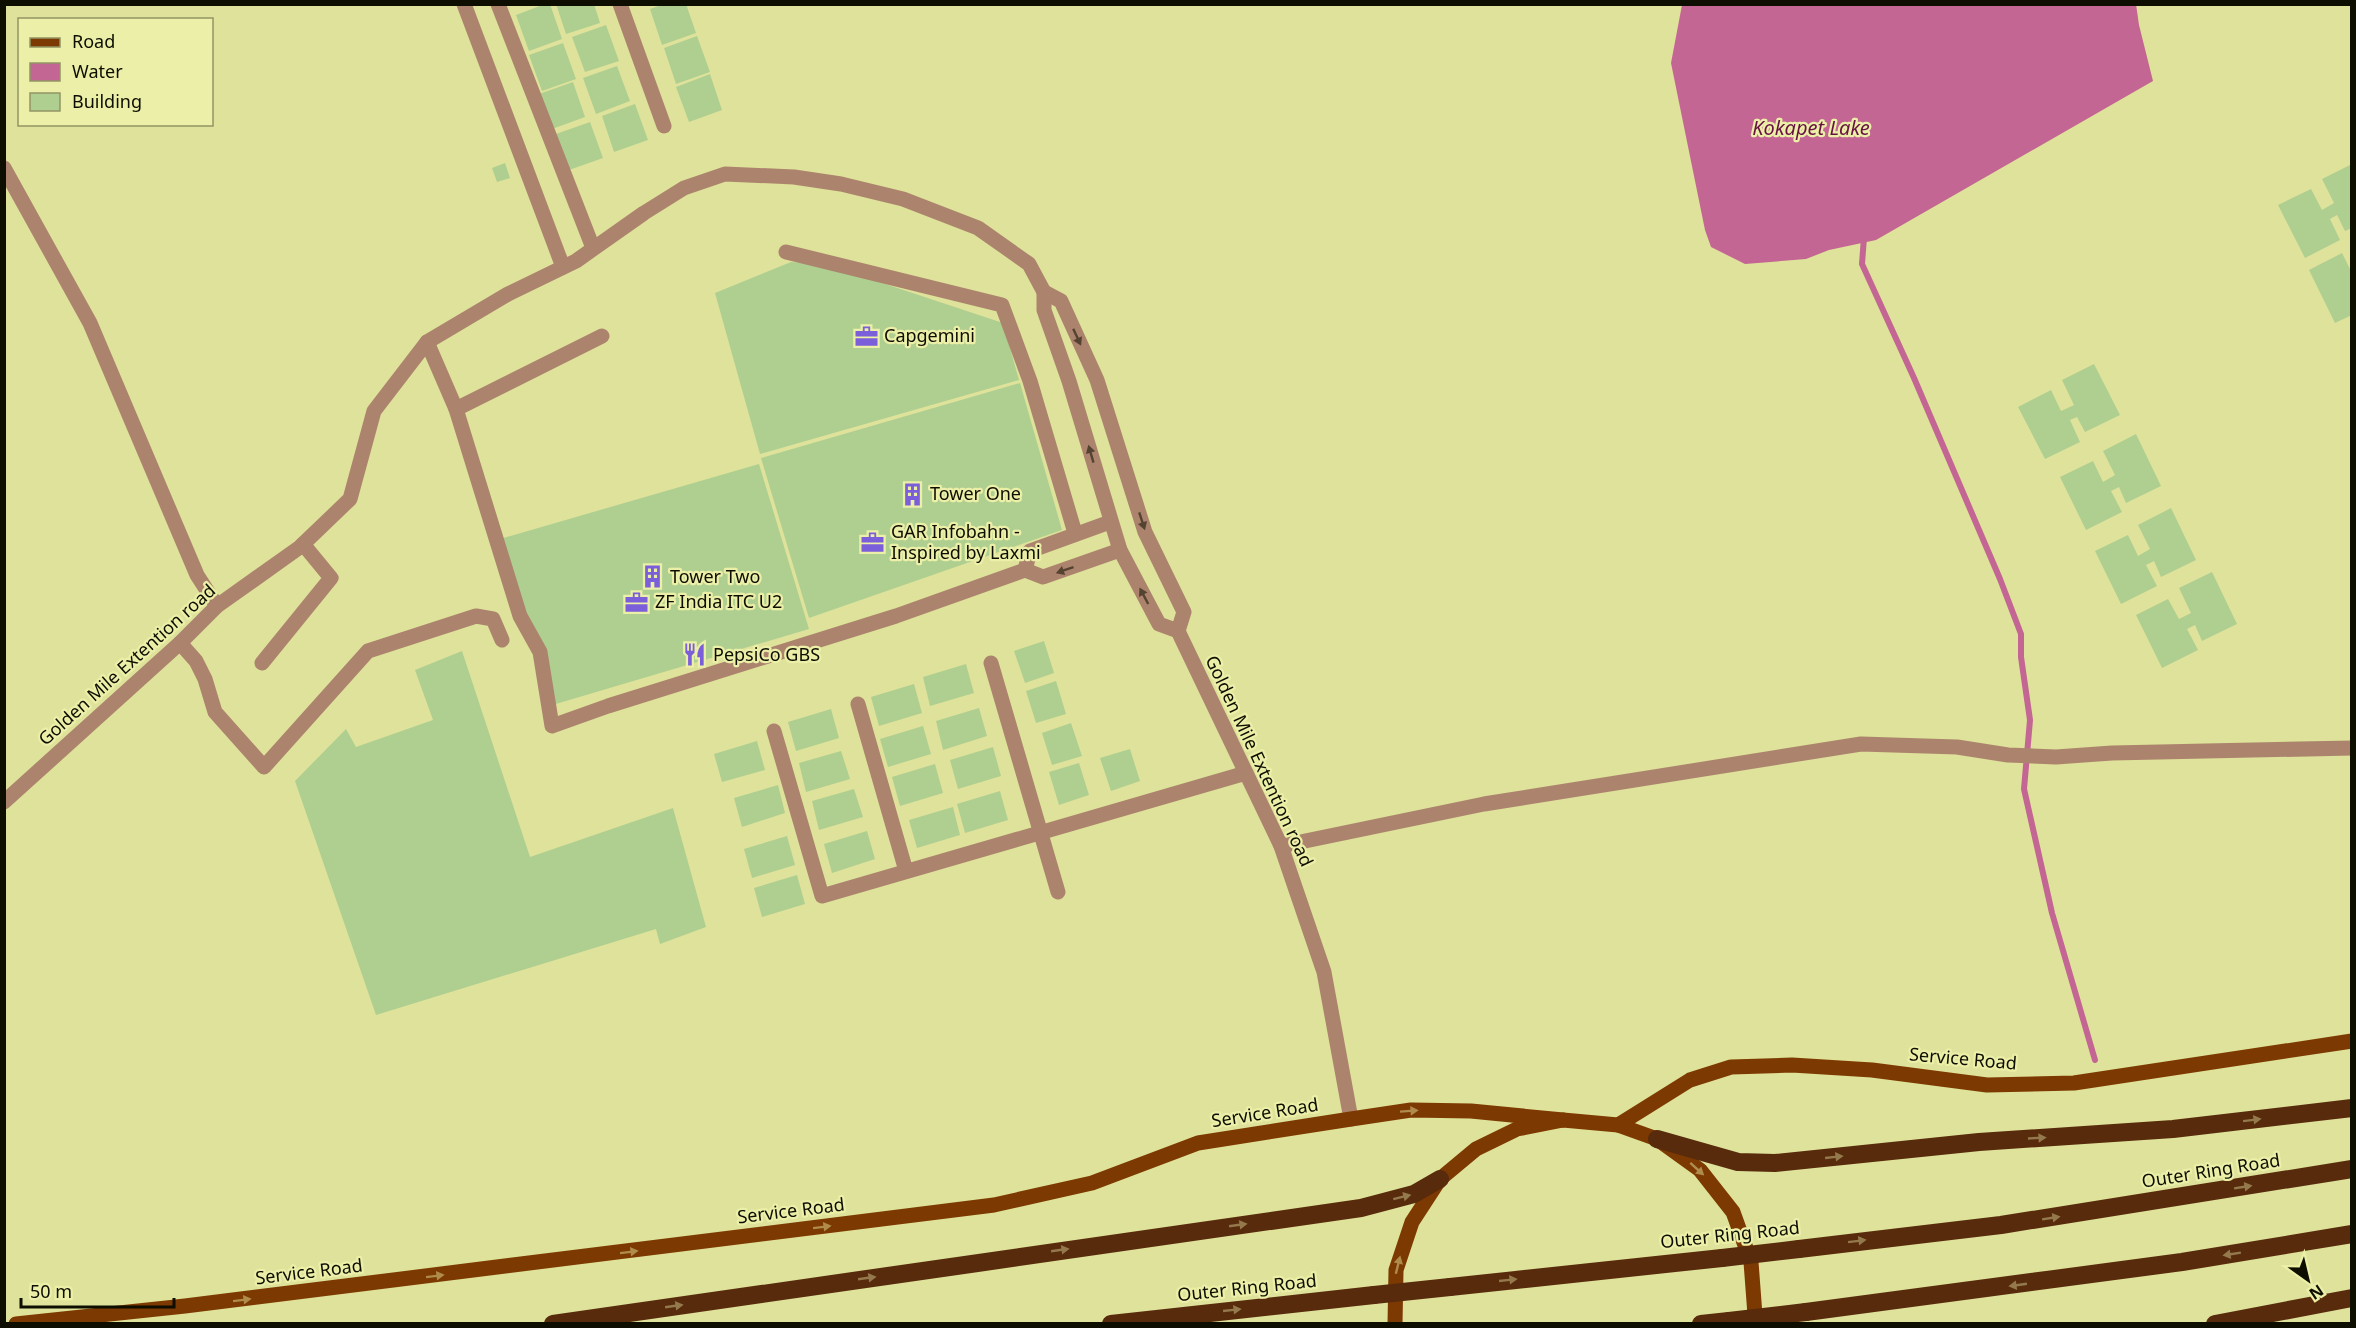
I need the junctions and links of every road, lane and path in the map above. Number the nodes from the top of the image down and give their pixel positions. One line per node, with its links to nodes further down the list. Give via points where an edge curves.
1 (464, 4): 8 (street)
2 (498, 4): 6 (street)
3 (620, 4): 4 (street)
4 (664, 126)
5 (4, 168): 18 (street, via 90,323 197,575)
6 (593, 248): 8 (street, Golden Mile Extention road); 9 (street, Golden Mile Extention road, via 684,188 725,174 794,177 903,199 978,228 1029,264)
7 (786, 252): 14 (street, via 1002,305 1030,381)
8 (563, 267): 11 (street, Golden Mile Extention road)
9 (1044, 292): 13 (street, Golden Mile Extention road, one-way to 9, via 1044,310); 19 (street, Golden Mile Extention road, one-way to 19, via 1061,301 1097,380 1145,532 1184,612)
10 (602, 336): 12 (street)
11 (427, 342): 12 (street); 15 (street, Golden Mile Extention road, via 374,411 350,499)
12 (456, 409): 17 (street, via 520,616 540,652 552,726 896,616)
13 (1110, 522): 14 (street); 16 (street, Golden Mile Extention road)
14 (1075, 533): 17 (street, via 1030,550)
15 (303, 544): 18 (street, Golden Mile Extention road); 22 (street, via 331,578)
16 (1120, 550): 17 (street, one-way to 17, via 1043,577); 19 (street, Golden Mile Extention road, one-way to 16, via 1159,624)
17 (1025, 570)
18 (217, 606): 21 (street, Golden Mile Extention road)
19 (1178, 631): 27 (street, Golden Mile Extention road)
20 (502, 640): 21 (street, via 493,620 476,616 368,651 264,767 215,712 205,679)
21 (180, 643): 28 (street, Golden Mile Extention road)
22 (262, 663)
23 (991, 663): 29 (street)
24 (858, 704): 31 (street)
25 (774, 731): 31 (street, via 822,896)
26 (2352, 748): 30 (street, via 2112,753 2056,758 1957,747 1861,744 1484,804)
27 (1246, 773): 29 (street); 30 (street, Golden Mile Extention road)
28 (4, 802)
29 (1040, 833): 31 (street); 32 (street)
30 (1281, 846): 35 (street, Golden Mile Extention road, via 1324,972)
31 (906, 871)
32 (1058, 892)
33 (2352, 1041): 37 (main road, Service Road, via 2074,1083 1987,1085 1872,1070 1792,1065 1731,1067 1690,1080)
34 (2352, 1108): 38 (highway, one-way to 34, via 1738,1162 1775,1163 1979,1142 2173,1130)
35 (1351, 1119): 36 (main road, Service Road, one-way to 36, via 1411,1110); 43 (main road, Service Road, one-way to 35, via 197,1305 994,1205 1092,1183 1198,1143)
36 (1563, 1120): 37 (main road, Service Road); 40 (main road, via 1517,1129 1496,1139 1476,1149)
37 (1618, 1125): 38 (main road, Service Road)
38 (1657, 1139): 48 (main road, Service Road, one-way to 48, via 1700,1170 1733,1212 1751,1262)
39 (2352, 1169): 45 (highway, Outer Ring Road, one-way to 39, bridge, via 2001,1225)
40 (1440, 1179): 44 (highway, one-way to 40, via 1361,1208 1414,1194); 46 (main road, one-way to 40, via 1396,1270 1412,1221)
41 (2352, 1234): 47 (highway, one-way to 47, bridge, via 2148,1267)
42 (2352, 1298): 49 (highway)
43 (16, 1323)
44 (554, 1323)
45 (1111, 1323)
46 (1395, 1323)
47 (1701, 1323)
48 (1753, 1323)
49 (2215, 1323)

